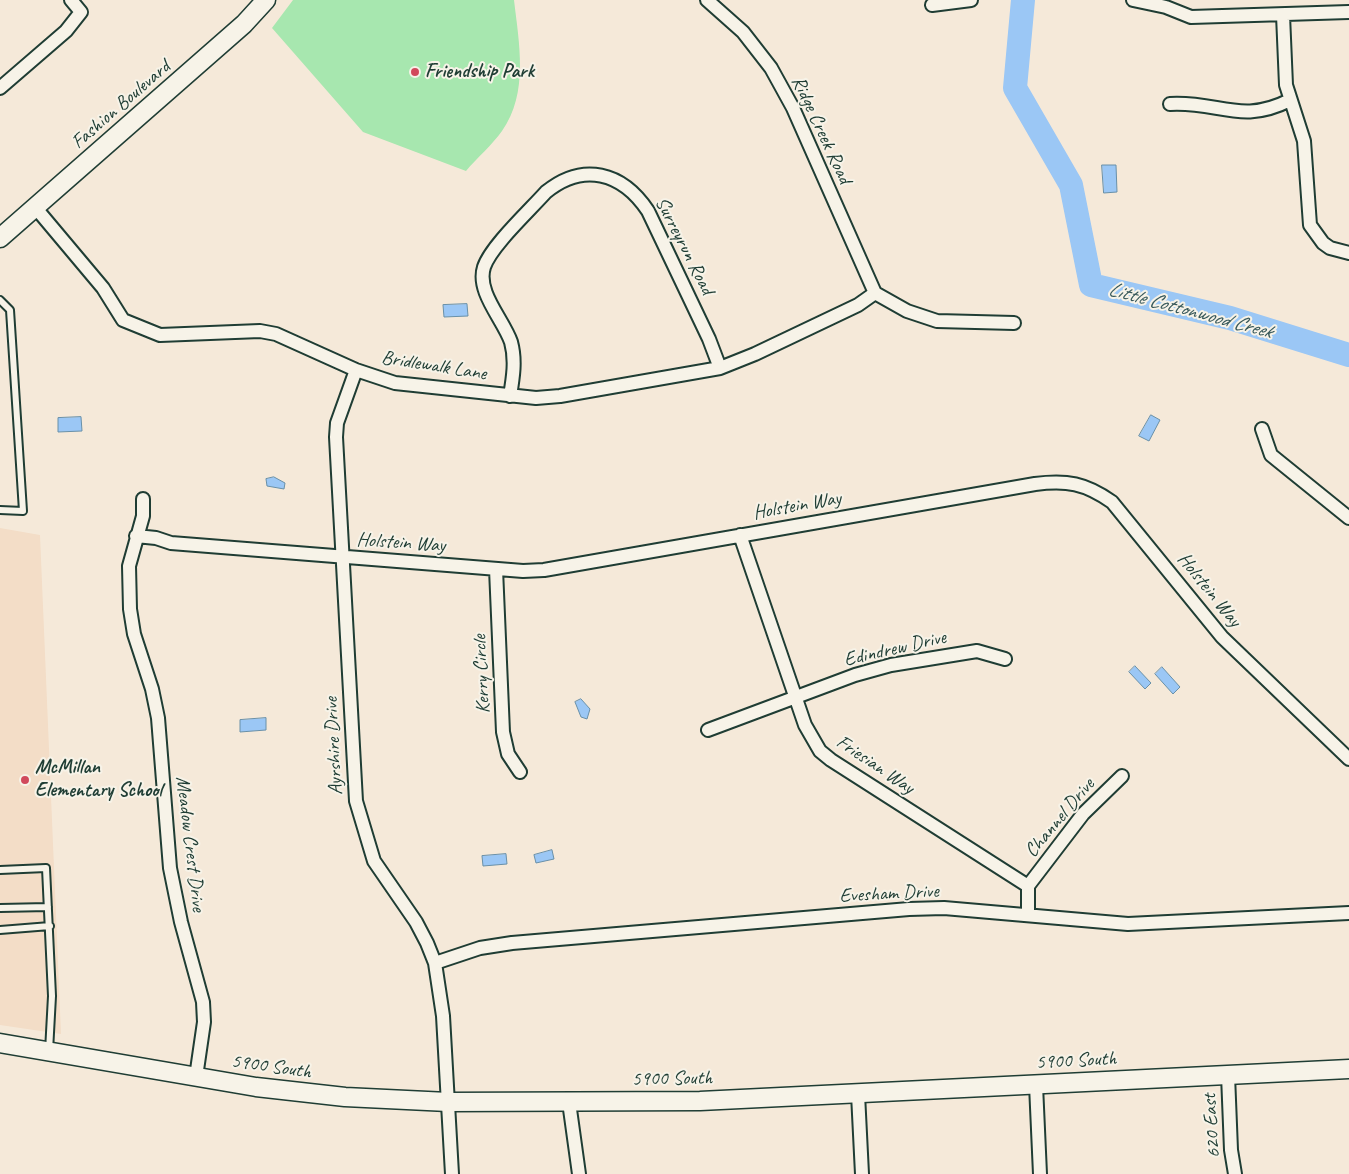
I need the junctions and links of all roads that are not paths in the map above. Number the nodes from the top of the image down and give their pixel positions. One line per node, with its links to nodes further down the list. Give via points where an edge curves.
1 (71, 0): 9 (street, via 81,12 66,31)
2 (266, 0): 12 (main road, Fashion Boulevard, via 244,24)
3 (708, 0): 15 (street, Ridge Creek Road, via 743,32 771,68 793,108)
4 (971, 0): 6 (street)
5 (1133, 0): 8 (street, via 1166,7 1191,17)
6 (932, 6)
7 (1349, 12): 8 (street)
8 (1283, 15): 10 (street, via 1286,85)
9 (0, 88)
10 (1290, 100): 11 (street, via 1260,112); 14 (street, via 1304,141 1310,225 1323,243)
11 (1170, 104)
12 (35, 207): 13 (main road, Fashion Boulevard); 19 (street, Bridlewalk Lane, via 103,288 123,320 160,335 260,331 276,334)
13 (0, 238)
14 (1349, 253)
15 (875, 293): 17 (street, via 907,311 936,321); 18 (street, Bridlewalk Lane, via 858,305)
16 (0, 300): 23 (lane, via 10,310 23,511)
17 (1014, 323)
18 (720, 368): 20 (street, Bridlewalk Lane, via 560,396); 20 (street, Surreyrun Road, via 648,211 637,195 615,179 587,174 556,184 494,250 484,266 485,289 512,348 514,367)
19 (356, 370): 20 (street, Bridlewalk Lane, via 395,383); 27 (street, Ayrshire Drive, via 336,430)
20 (510, 396)
21 (1262, 429): 24 (street, via 1271,455)
22 (143, 499): 26 (street, Meadow Crest Drive, via 143,516)
23 (0, 510)
24 (1349, 518)
25 (740, 535): 28 (street, Holstein Way, via 544,570); 30 (street, Friesian Way); 32 (street, Holstein Way, via 1034,484 1058,481 1094,489 1112,502 1222,637)
26 (136, 536): 27 (street, Holstein Way, via 171,543); 48 (street, Meadow Crest Drive, via 129,566 130,609 158,718 166,842 173,885 204,1002)
27 (343, 558): 28 (street, Holstein Way); 43 (street, Ayrshire Drive, via 359,819 374,860 416,922)
28 (496, 569): 33 (street, Kerry Circle, via 503,732 508,754)
29 (1005, 659): 30 (street, Edindrew Drive, via 977,651 891,665)
30 (796, 698): 31 (street, Edindrew Drive); 36 (street, Friesian Way, via 812,739 831,760)
31 (708, 730)
32 (1349, 758)
33 (520, 772)
34 (1122, 776): 36 (street, Channel Drive, via 1083,814)
35 (0, 870): 37 (lane, via 46,868)
36 (1028, 886): 40 (street)
37 (48, 907): 38 (lane); 41 (lane)
38 (0, 908)
39 (1349, 913): 40 (street, Evesham Drive, via 1128,924)
40 (1028, 915): 43 (street, Evesham Drive, via 944,908 909,909 504,944)
41 (50, 926): 42 (lane); 45 (lane, via 52,996)
42 (0, 930)
43 (435, 963): 51 (street, Ayrshire Drive, via 443,1016)
44 (0, 1043): 45 (main road, 5900 South)
45 (49, 1052): 48 (main road, 5900 South)
46 (1349, 1070): 47 (main road, 5900 South)
47 (1228, 1076): 49 (main road, 5900 South); 57 (street, 620 East)
48 (196, 1077): 51 (main road, 5900 South, via 336,1096)
49 (1036, 1085): 50 (main road, 5900 South); 56 (street)
50 (858, 1094): 52 (main road, 5900 South, via 700,1101); 55 (street)
51 (448, 1102): 52 (main road, 5900 South); 53 (street, Ayrshire Drive)
52 (569, 1102): 54 (street)
53 (452, 1174)
54 (580, 1174)
55 (862, 1174)
56 (1040, 1174)
57 (1235, 1174)

